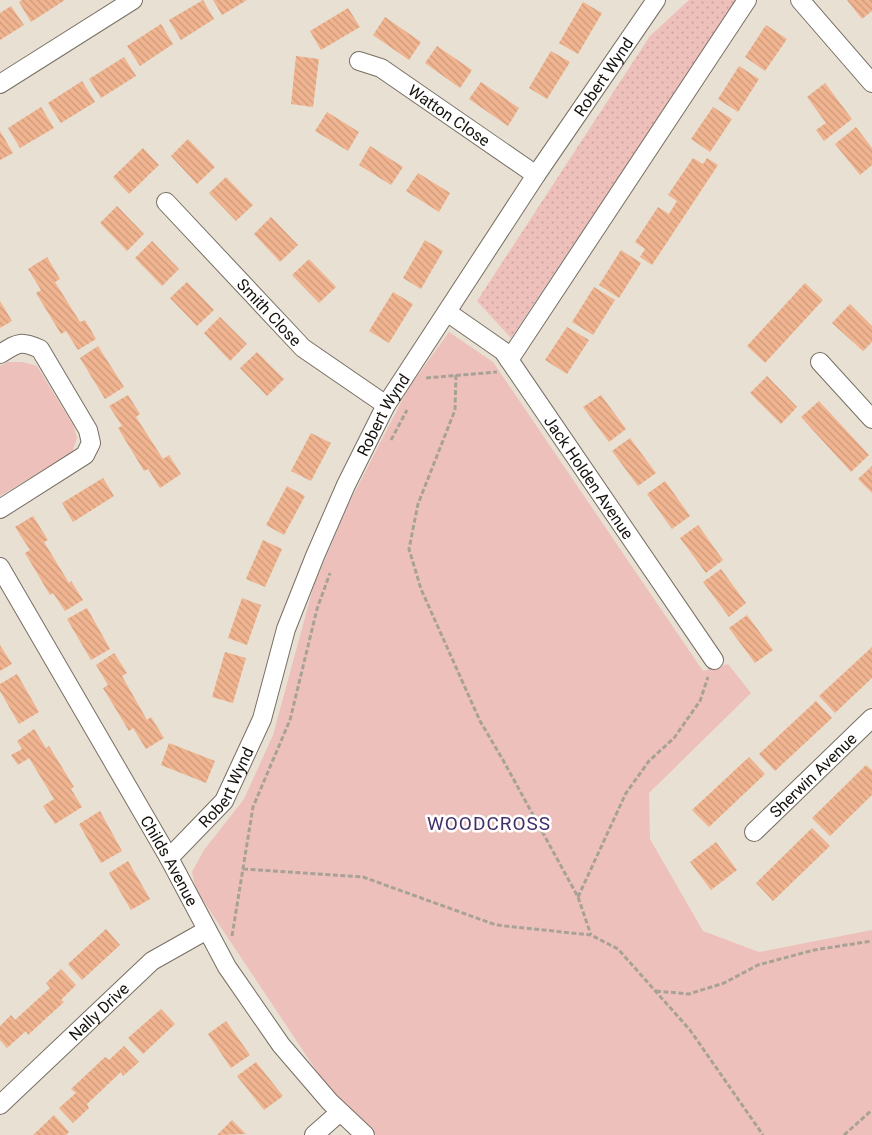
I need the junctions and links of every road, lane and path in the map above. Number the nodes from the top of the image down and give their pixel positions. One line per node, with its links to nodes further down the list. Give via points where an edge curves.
1 (133, 0): 7 (street)
2 (656, 0): 8 (street, Robert Wynd)
3 (747, 0): 13 (street)
4 (800, 0): 6 (street)
5 (359, 61): 8 (street, Watton Close, via 381,68)
6 (872, 83)
7 (0, 84)
8 (536, 175): 10 (street, Robert Wynd)
9 (166, 202): 17 (street, Smith Close, via 303,348)
10 (447, 312): 13 (street, Jack Holden Avenue, via 503,351); 17 (street, Robert Wynd)
11 (0, 354): 20 (street, via 26,343 40,349 88,430 91,443 85,455)
12 (820, 362): 18 (street)
13 (513, 365): 14 (path); 23 (street, Jack Holden Avenue)
14 (456, 375): 15 (path); 28 (path, via 455,410 418,504 409,549 421,589 480,721)
15 (423, 378)
16 (410, 403): 19 (path)
17 (386, 405): 26 (street, Robert Wynd, via 315,556 286,629 262,719 224,801)
18 (872, 419)
19 (388, 446)
20 (0, 509)
21 (333, 565): 27 (path, via 317,609 290,720 253,807)
22 (0, 567): 26 (street, Childs Avenue)
23 (714, 660): 28 (path, via 700,701 674,738 649,761 626,793)
24 (872, 718): 25 (street, Sherwin Avenue)
25 (754, 832)
26 (169, 858): 29 (street, Childs Avenue)
27 (243, 869): 30 (path, via 363,878 496,925); 31 (path)
28 (578, 898): 30 (path)
29 (207, 930): 34 (street, Nally Drive, via 152,961); 36 (street, Childs Avenue, via 227,967 281,1045)
30 (591, 935): 33 (path, via 618,949)
31 (232, 937)
32 (872, 940): 33 (path, via 814,950 758,965 724,983 689,994)
33 (655, 991): 39 (path, via 690,1030)
34 (0, 1105)
35 (872, 1110): 40 (path)
36 (340, 1112): 37 (street); 38 (street, Childs Avenue)
37 (314, 1135)
38 (365, 1135)
39 (763, 1135)
40 (844, 1135)

